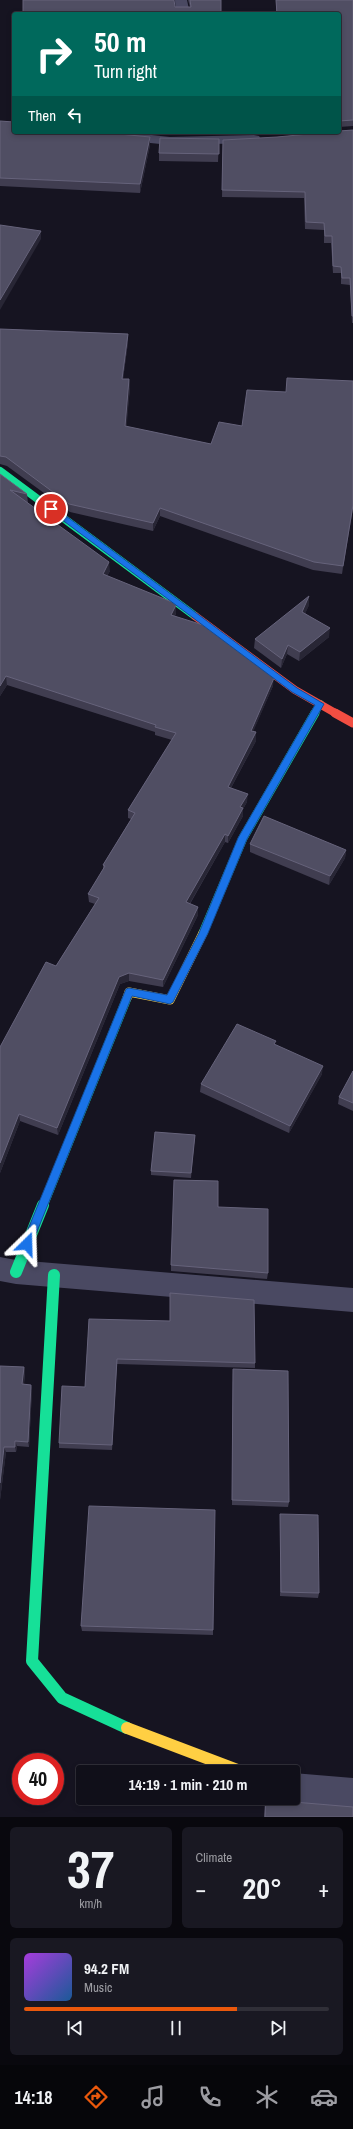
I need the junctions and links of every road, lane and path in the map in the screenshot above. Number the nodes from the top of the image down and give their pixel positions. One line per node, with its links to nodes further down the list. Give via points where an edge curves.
1 (181, 0): 2 (street)
2 (183, 12)
3 (102, 134): 4 (street, via 170,141)
4 (269, 139)
5 (0, 471): 6 (street, via 295,690)
6 (320, 704): 7 (street); 8 (street, via 243,838 203,933 170,1000 129,992)
7 (353, 723)
8 (8, 1270): 9 (street)
9 (54, 1275): 10 (street); 11 (street, via 32,1661 62,1698 141,1734)
10 (353, 1300)
11 (224, 1765)
12 (300, 1789): 13 (street)
13 (353, 1793)

